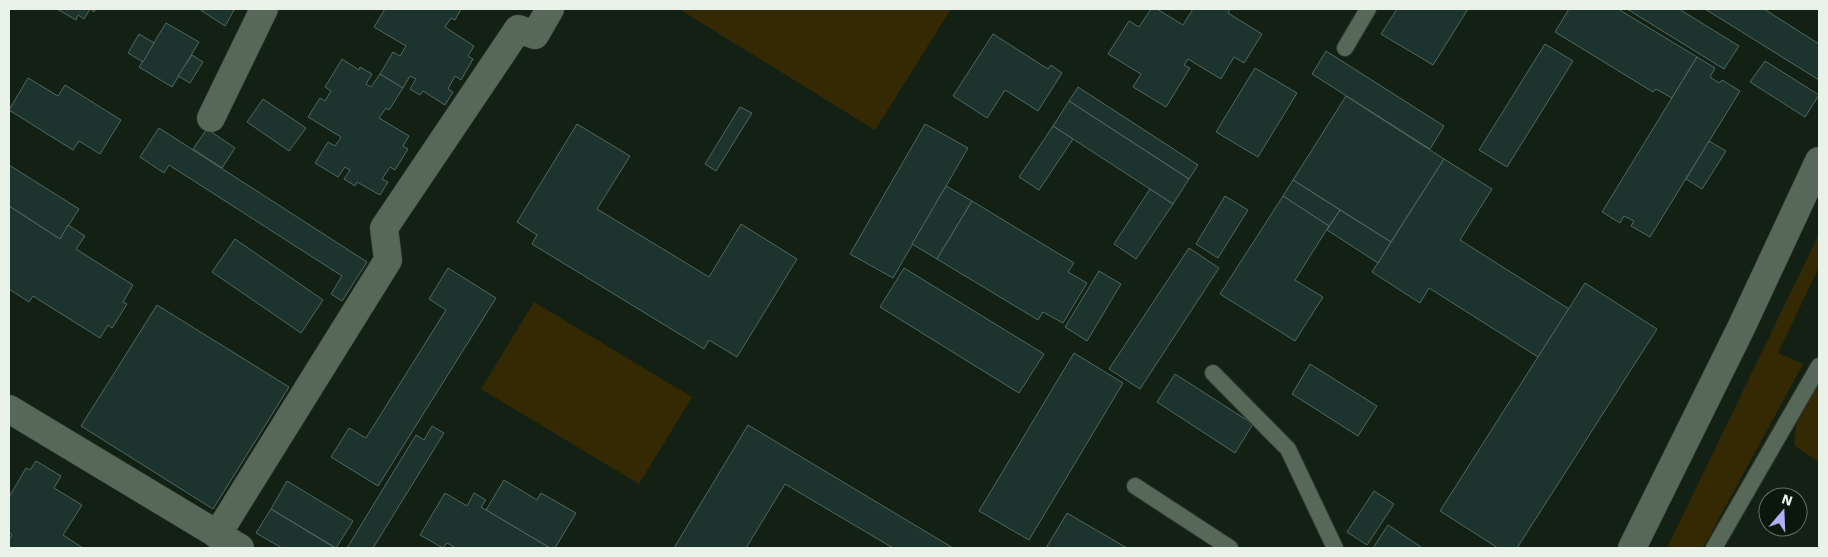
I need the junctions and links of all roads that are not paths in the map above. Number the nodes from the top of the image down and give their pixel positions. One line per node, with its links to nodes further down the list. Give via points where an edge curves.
1 (264, 9): 5 (street)
2 (550, 9): 11 (street, via 535,36 518,29 384,228 388,260)
3 (1368, 9): 4 (lane)
4 (1345, 48)
5 (211, 118)
6 (1819, 161): 14 (street)
7 (1819, 366): 15 (lane)
8 (1214, 373): 13 (lane, via 1288,449)
9 (9, 409): 11 (street)
10 (1135, 486): 12 (lane)
11 (229, 542)
12 (1230, 548)
13 (1335, 548)
14 (1632, 548)
15 (1714, 548)

